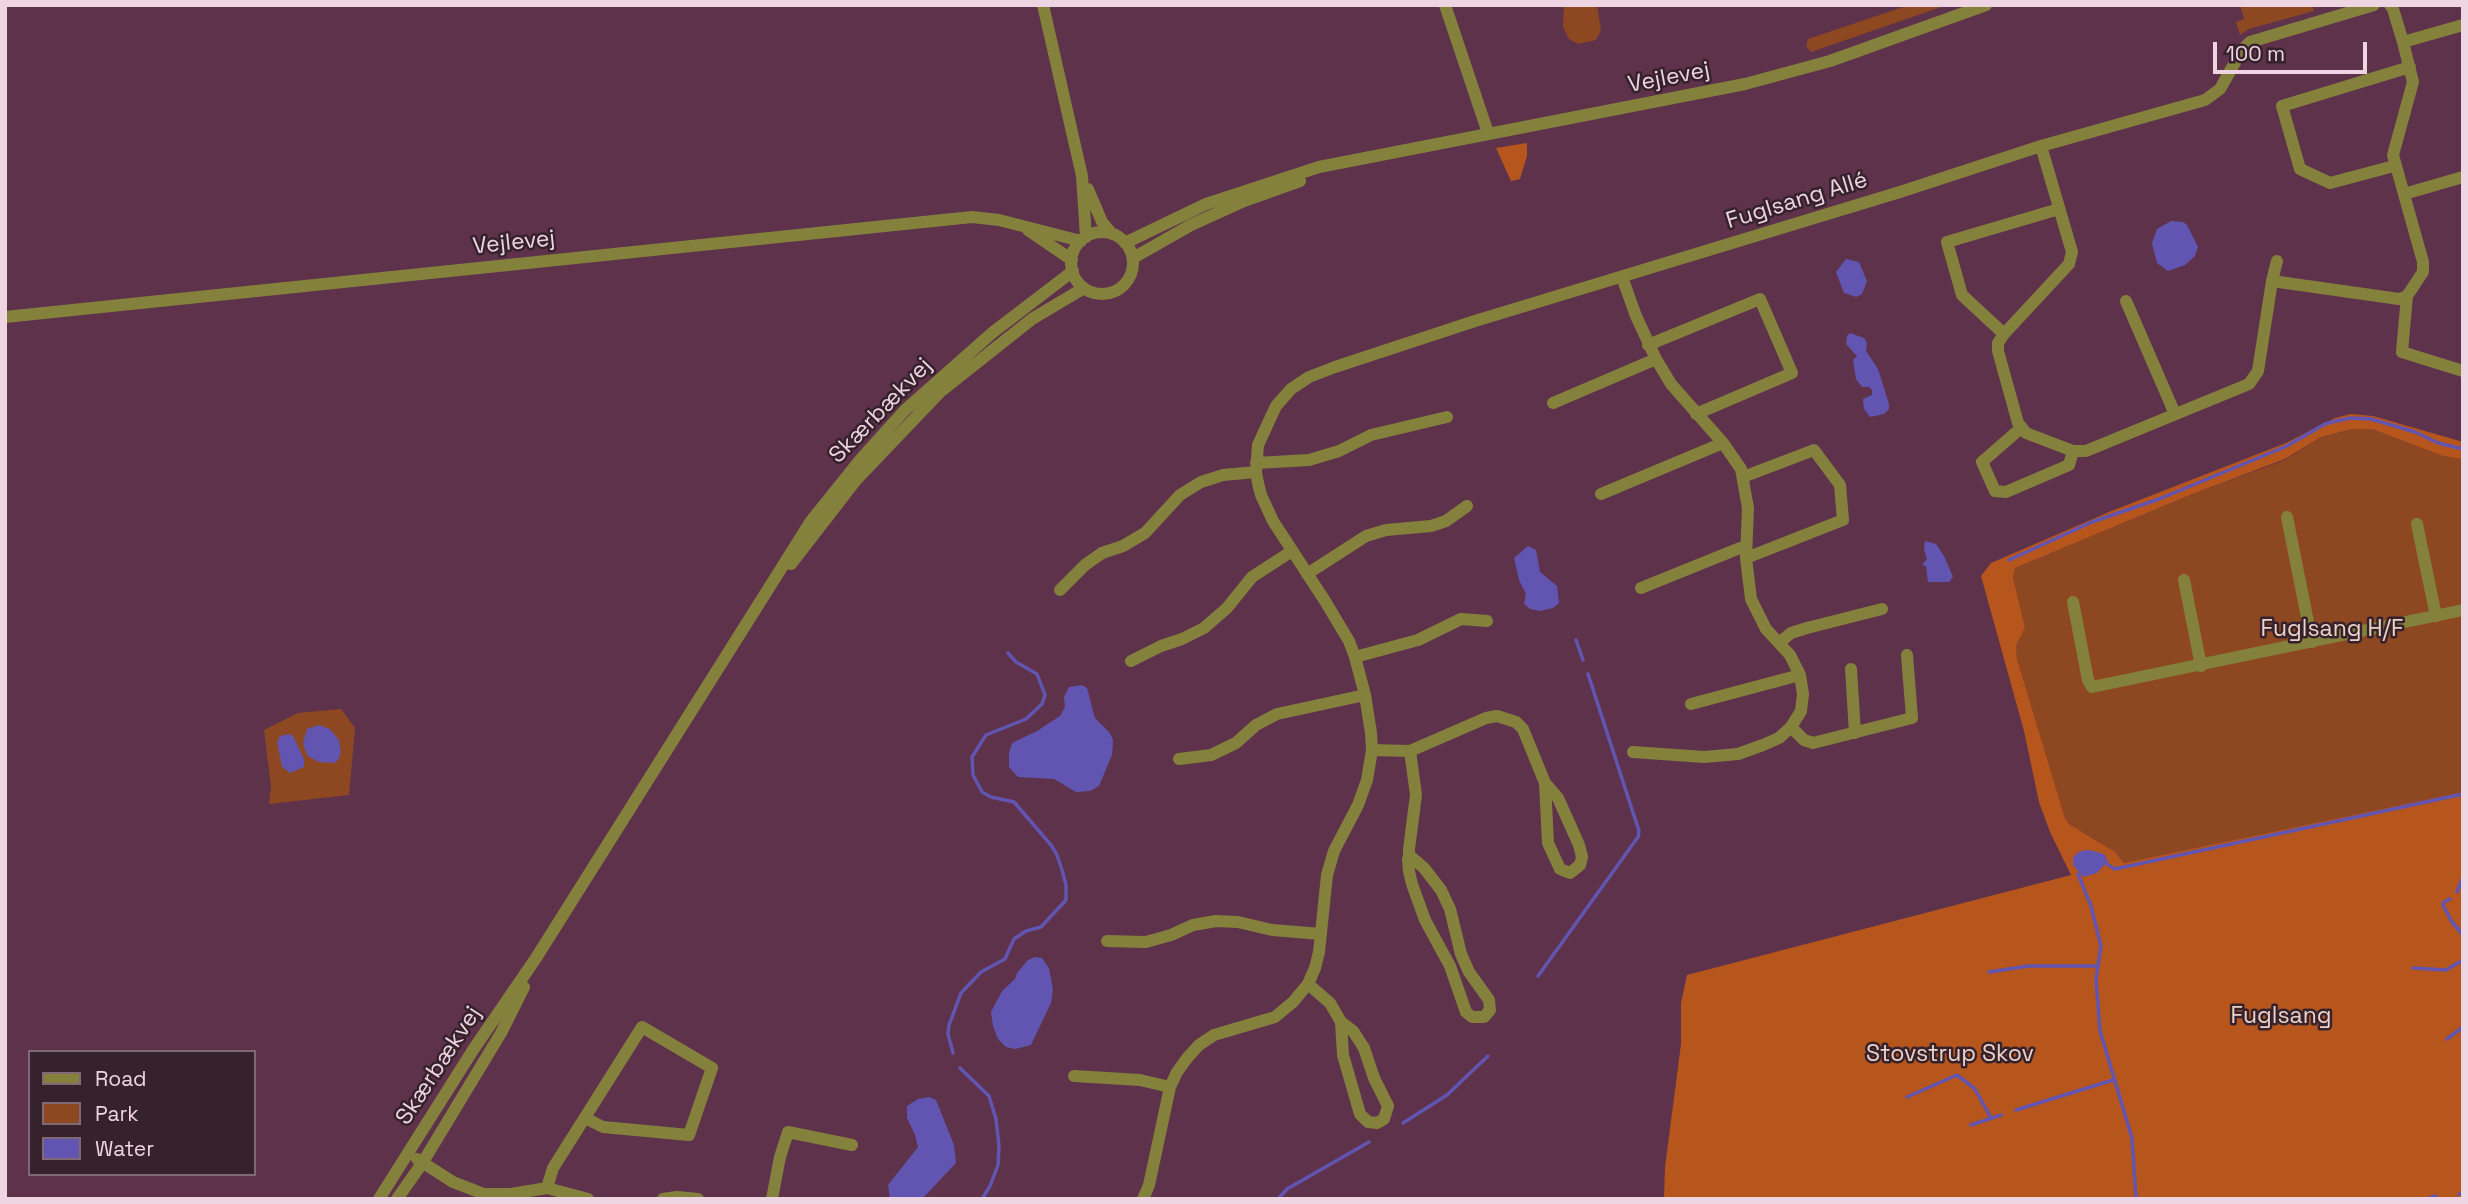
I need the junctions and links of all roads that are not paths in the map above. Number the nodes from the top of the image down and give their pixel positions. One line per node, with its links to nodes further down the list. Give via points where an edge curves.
1 (1043, 5): 13 (street)
2 (1445, 5): 9 (street)
3 (1986, 5): 9 (street, Vejlevej, via 1830,61 1745,84)
4 (2374, 5): 10 (street, Fuglsang Allé, via 2250,42 2220,89 2205,100)
5 (2390, 5): 7 (street)
6 (2463, 24): 7 (street)
7 (2403, 42): 8 (street)
8 (2410, 67): 12 (street, via 2413,82); 12 (street, via 2282,106 2300,169 2330,183)
9 (1488, 133): 11 (street, Vejlevej)
10 (2041, 146): 16 (street); 24 (street, Fuglsang Allé)
11 (1353, 161): 20 (street, Vejlevej, via 1319,167 1219,200); 21 (street, Vejlevej, via 1244,201)
12 (2394, 166): 15 (street)
13 (1082, 176): 18 (street); 19 (street)
14 (2463, 177): 15 (street)
15 (2404, 194): 27 (street, via 2423,262 2423,272)
16 (2059, 209): 30 (street, via 2072,253 2069,264); 30 (street, via 1947,242 1962,295)
17 (1026, 228): 19 (street, Vejlevej); 23 (street, Vejlevej); 29 (street, Vejlevej, via 972,217)
18 (1112, 234): 19 (street); 20 (street)
19 (1083, 239): 23 (street)
20 (1125, 243): 21 (street)
21 (1133, 258): 26 (street, via 1130,276 1118,289 1101,294)
22 (2277, 261): 25 (street)
23 (1072, 266): 26 (street); 56 (street, Skærbækvej, via 905,410 811,521)
24 (1622, 277): 31 (street); 41 (street, Fuglsang Allé, via 1309,377 1276,406 1258,445)
25 (2272, 281): 27 (street, via 2399,299); 36 (street, via 2255,378)
26 (1084, 288): 56 (street, Skærbækvej, via 997,345 913,418 833,507)
27 (2407, 296): 33 (street, via 2402,352)
28 (2126, 301): 36 (street)
29 (5, 317)
30 (2004, 334): 38 (street, via 1998,351)
31 (1648, 345): 32 (street); 35 (street, via 1760,299 1793,373)
32 (1656, 359): 34 (street); 35 (street)
33 (2463, 371)
34 (1553, 403)
35 (1696, 414): 39 (street)
36 (2175, 414): 40 (street, via 2086,451)
37 (1447, 418): 41 (street, via 1371,435 1309,460)
38 (2021, 428): 40 (street); 40 (street, via 1982,462 1994,491 2006,492 2069,465)
39 (1723, 443): 42 (street); 43 (street)
40 (2073, 451)
41 (1256, 467): 47 (street, via 1261,495); 52 (street, via 1201,482 1181,495 1145,533 1102,553)
42 (1743, 477): 48 (street, via 1748,508); 48 (street, via 1814,450 1840,485 1843,520)
43 (1601, 494)
44 (1467, 506): 49 (street, via 1438,524 1366,536)
45 (2287, 517): 59 (street)
46 (2417, 524): 57 (street)
47 (1292, 551): 49 (street); 63 (street, via 1252,577 1204,628)
48 (1746, 553): 51 (street, via 1740,548); 60 (street, via 1751,599)
49 (1307, 574): 62 (street)
50 (2184, 580): 64 (street)
51 (1641, 588)
52 (1060, 590)
53 (2073, 602): 64 (street, via 2092,687)
54 (1882, 608): 60 (street, via 1791,633)
55 (2463, 610): 57 (street)
56 (755, 611): 81 (street, Skærbækvej)
57 (2437, 616): 59 (street)
58 (1487, 621): 62 (street, via 1461,619 1418,640)
59 (2312, 642): 64 (street)
60 (1779, 643): 66 (street)
61 (1907, 655): 70 (street, via 1912,718)
62 (1355, 657): 67 (street)
63 (1131, 662)
64 (2201, 666)
65 (1851, 669): 70 (street)
66 (1800, 675): 68 (street); 69 (street, via 1801,711)
67 (1365, 695): 71 (street); 74 (street, via 1277,714 1211,755)
68 (1691, 704)
69 (1791, 727): 70 (street, via 1813,743); 73 (street, via 1779,738 1738,754 1704,757)
70 (1855, 733)
71 (1372, 750): 72 (street); 78 (street, via 1358,805 1331,863)
72 (1410, 751): 75 (street, via 1486,718 1505,717 1523,729); 76 (street, via 1416,795)
73 (1633, 752)
74 (1178, 760)
75 (1545, 783): 75 (street, via 1558,798 1579,845 1580,865 1570,873 1560,869 1548,843)
76 (1409, 855): 77 (street, via 1441,890); 79 (street, via 1412,884)
77 (1454, 929): 79 (street); 79 (street, via 1469,972 1489,1000 1490,1010 1484,1017 1466,1012 1454,974)
78 (1321, 934): 80 (street, via 1216,921 1146,942); 82 (street)
79 (1434, 939)
80 (1107, 940)
81 (536, 958): 88 (street, Skærbækvej); 89 (street, Skærbækvej, via 501,1033)
82 (1308, 984): 83 (street, via 1330,1003); 85 (street, via 1275,1017 1232,1028 1199,1045)
83 (1340, 1022): 83 (street, via 1343,1055 1360,1114 1377,1123 1384,1119 1388,1106 1364,1048)
84 (1074, 1076): 85 (street, via 1140,1080)
85 (1170, 1087): 98 (street)
86 (585, 1118): 86 (street, via 642,1027 712,1068 689,1135 603,1127); 90 (street, via 553,1168)
87 (852, 1145): 97 (street, via 788,1132)
88 (408, 1153): 89 (street); 92 (street, Skærbækvej)
89 (422, 1162): 91 (street); 93 (street, Skærbækvej)
90 (547, 1188): 91 (street); 94 (street)
91 (483, 1196)
92 (379, 1199)
93 (397, 1199)
94 (588, 1199)
95 (663, 1199): 96 (street)
96 (698, 1199)
97 (772, 1199)
98 (1143, 1199)

